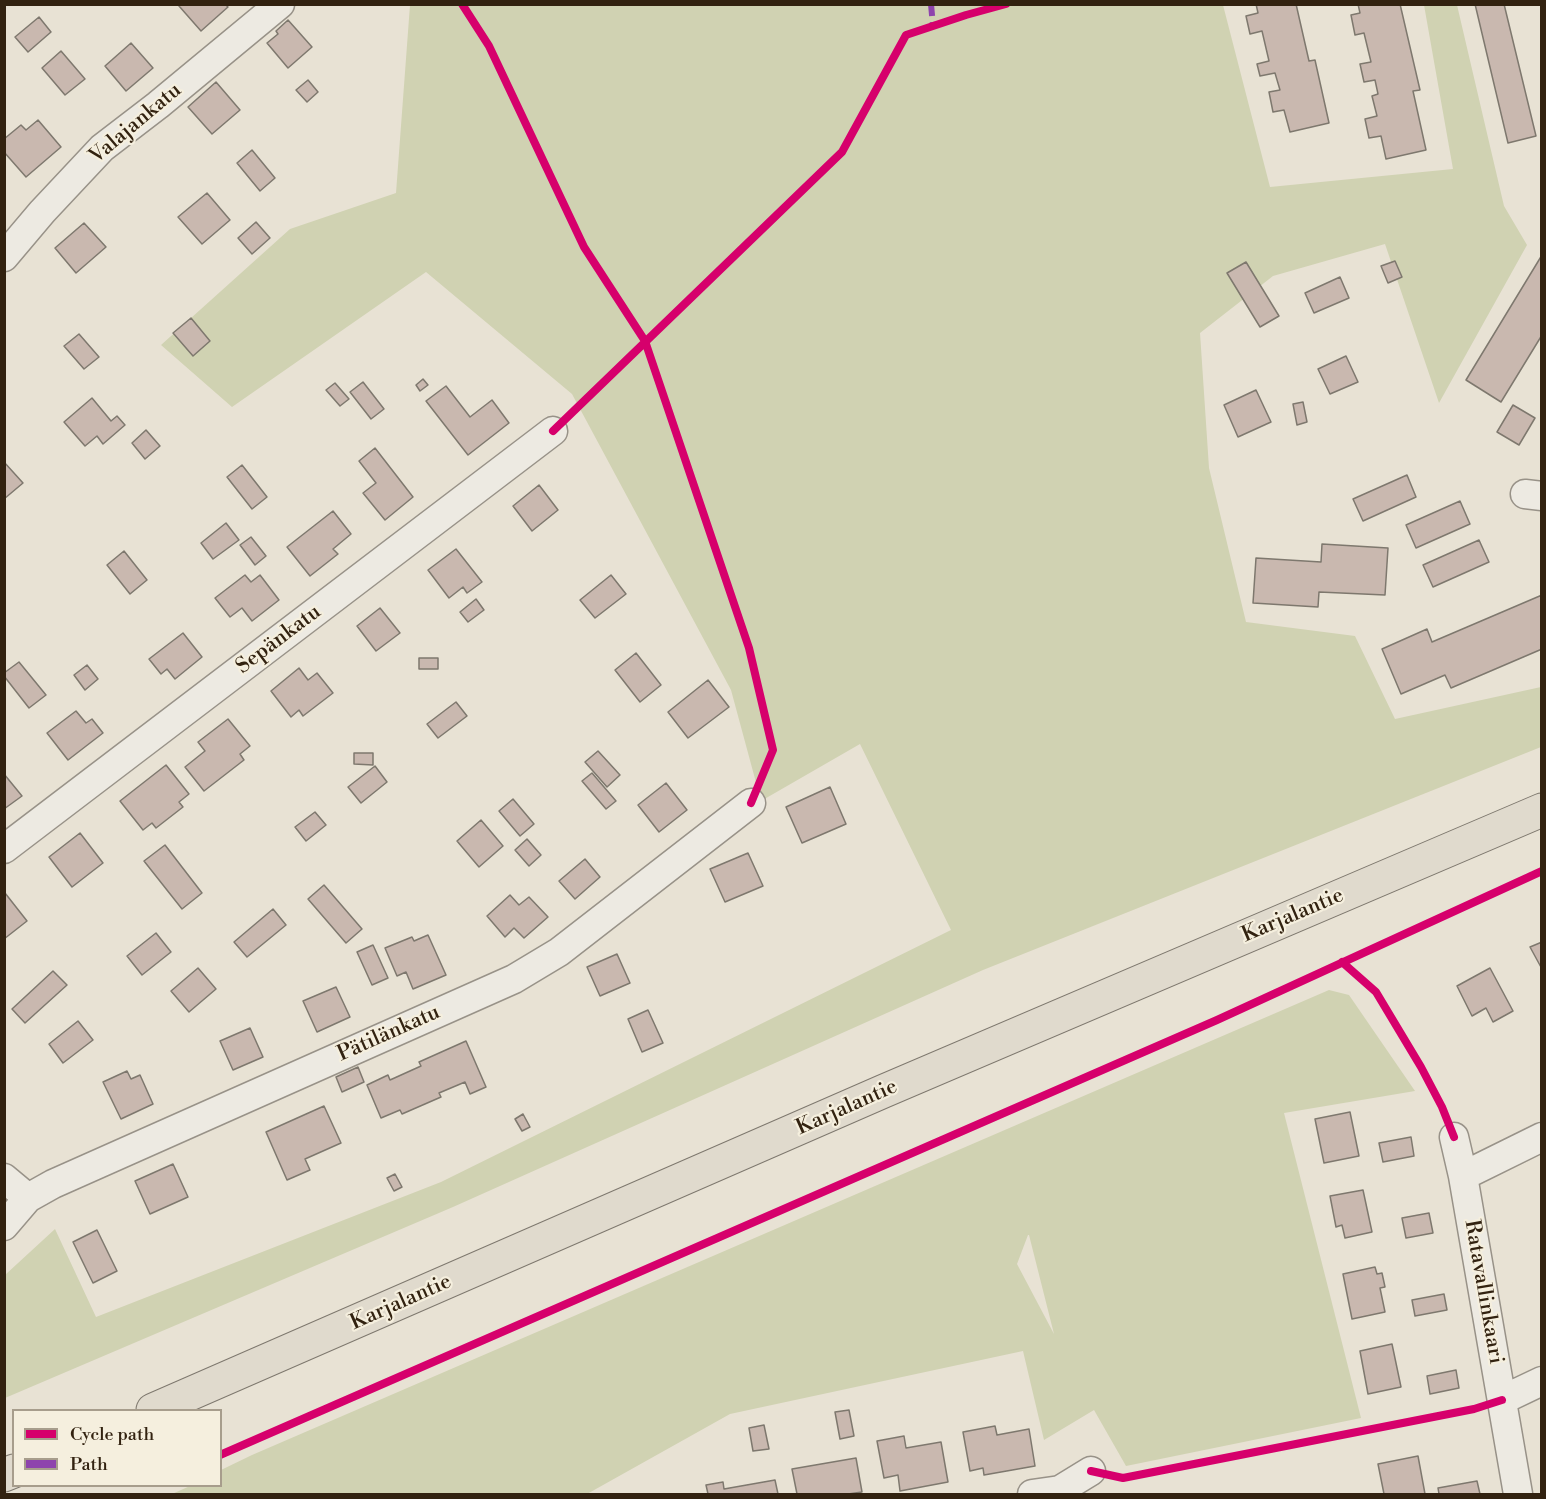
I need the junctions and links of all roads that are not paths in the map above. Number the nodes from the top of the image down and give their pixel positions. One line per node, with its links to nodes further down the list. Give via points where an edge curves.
1 (280, 4): 2 (street, Valajankatu, via 102,148)
2 (4, 257)
3 (553, 431): 6 (street, Sepänkatu)
4 (751, 803): 11 (street, Pätilänkatu, via 559,952 514,979)
5 (1542, 810): 15 (main road, Karjalantie)
6 (4, 849)
7 (1454, 1137): 9 (street, Ratavallinkaari)
8 (1542, 1137): 9 (street)
9 (1463, 1176): 14 (street, Ratavallinkaari)
10 (4, 1178): 11 (street)
11 (28, 1198): 12 (street, Pätilänkatu)
12 (4, 1226)
13 (1542, 1381): 14 (street)
14 (1502, 1400): 18 (street, Ratavallinkaari)
15 (155, 1409)
16 (1091, 1472): 17 (street, via 1060,1490)
17 (1032, 1494)
18 (1518, 1494)

